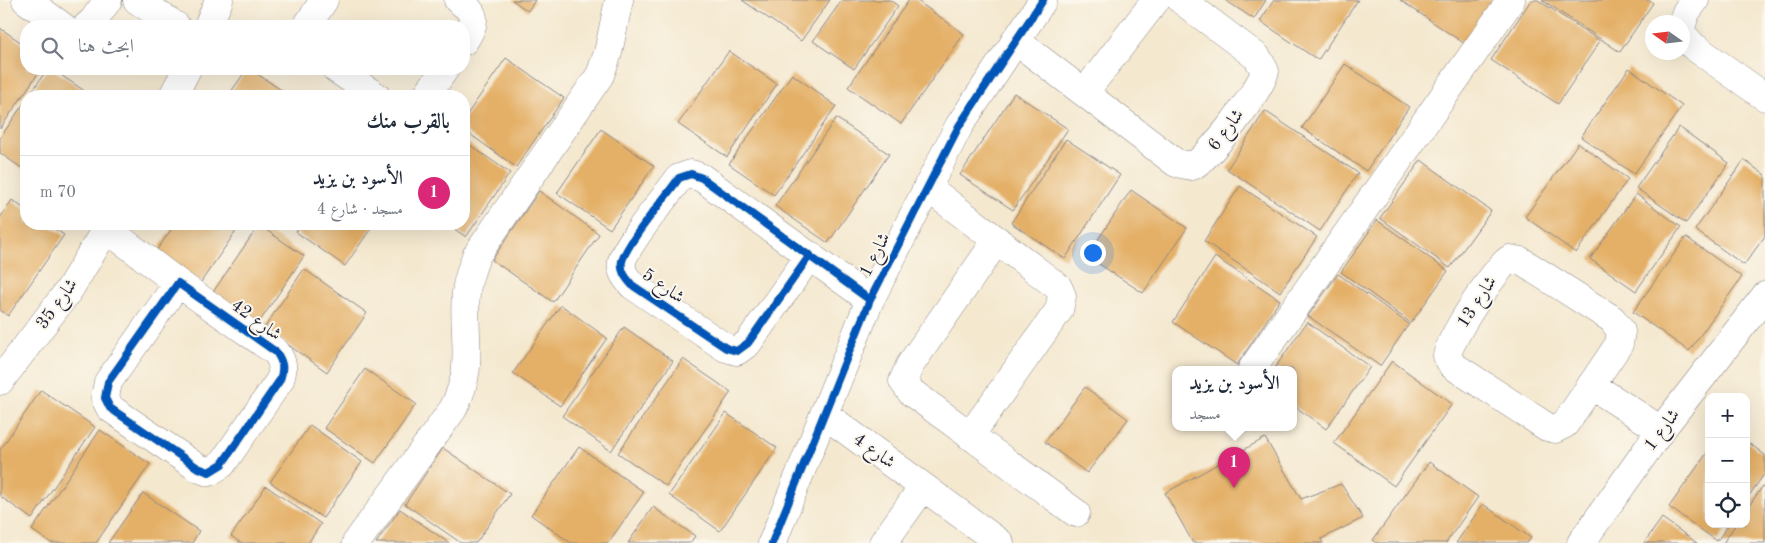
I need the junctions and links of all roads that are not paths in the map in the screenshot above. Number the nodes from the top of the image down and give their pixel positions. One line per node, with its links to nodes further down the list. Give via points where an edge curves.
1 (26, 0): 14 (street)
2 (108, 0): 15 (street)
3 (137, 0): 16 (street)
4 (219, 0): 17 (street)
5 (324, 0): 18 (street)
6 (458, 0): 19 (street, via 468,7 473,20)
7 (619, 0): 46 (street, via 600,75 476,256 466,293 468,359 459,397)
8 (1043, 0): 20 (street, شارع 1)
9 (1156, 0): 28 (street)
10 (1181, 0): 28 (street, شارع 6, via 1257,57 1265,71 1259,87 1206,156 1192,166 1176,163)
11 (1511, 0): 38 (street)
12 (1694, 0): 13 (street)
13 (1685, 15)
14 (54, 20)
15 (95, 20)
16 (167, 20)
17 (211, 20)
18 (311, 20)
19 (470, 31)
20 (1015, 40): 28 (street, شارع 6); 30 (street, شارع 1, via 959,126)
21 (1690, 43): 29 (street)
22 (184, 75): 25 (street)
23 (345, 75): 26 (street)
24 (440, 75): 27 (street)
25 (176, 90)
26 (367, 90)
27 (430, 90)
28 (1084, 92)
29 (1765, 97)
30 (927, 187): 33 (street); 37 (street, شارع 1)
31 (106, 230): 39 (street, شارع 35, via 69,290)
32 (113, 230): 35 (street, شارع 42)
33 (997, 240): 43 (street, via 1058,287 1062,296 1058,310); 43 (street, via 910,365 903,381 911,392)
34 (810, 255): 34 (street, شارع 5, via 702,178 691,174 679,178 630,246 622,269 632,285 726,348 737,351 748,343); 37 (street, شارع 5)
35 (178, 283): 35 (street, شارع 42, via 276,352 284,369 280,380 222,464 209,472 198,468 110,408 106,398 108,382)
36 (1765, 296): 42 (street, شارع 1)
37 (870, 300): 41 (street, شارع 1)
38 (1254, 366)
39 (0, 381)
40 (1591, 385): 40 (street, شارع 13, via 1619,344 1621,331 1618,326 1521,261 1505,261 1449,344 1449,361 1550,428 1560,428 1565,424); 42 (street)
41 (824, 414): 44 (street, شارع 4); 47 (street, شارع 1)
42 (1661, 430): 50 (street, شارع 1)
43 (970, 436): 45 (street)
44 (923, 487): 48 (street); 49 (street, شارع 4)
45 (1076, 513)
46 (356, 543)
47 (772, 543)
48 (883, 543)
49 (1000, 543)
50 (1581, 543)

